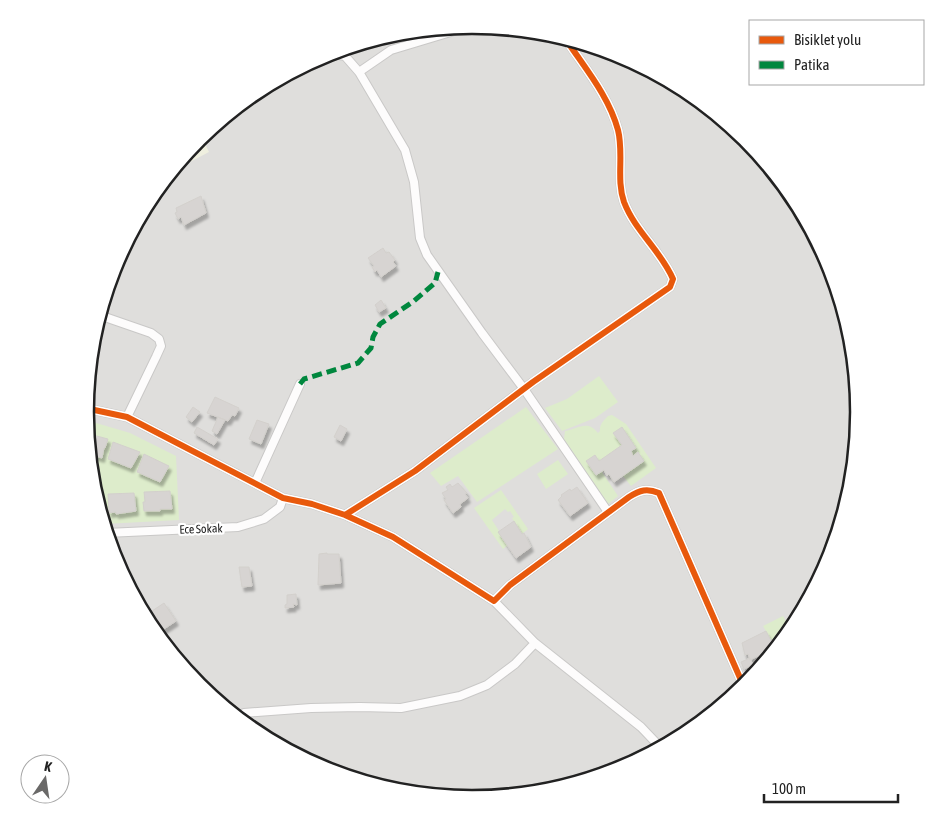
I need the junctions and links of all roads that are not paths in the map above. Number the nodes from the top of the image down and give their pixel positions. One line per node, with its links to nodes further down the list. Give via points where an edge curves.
1 (438, 36): 4 (street, via 391,50)
2 (571, 47): 7 (street, via 609,104 618,130 624,200 672,279 670,287)
3 (345, 56): 4 (street)
4 (359, 72): 7 (street, via 405,150 414,182 420,238 427,255)
5 (106, 317): 9 (street, via 151,333 159,339 161,346)
6 (300, 384): 10 (street)
7 (524, 389): 12 (street); 13 (street, via 415,470)
8 (94, 410): 9 (street)
9 (127, 417): 10 (street)
10 (254, 483): 11 (street)
11 (283, 498): 13 (street); 14 (street, Ece Sokak, via 280,507 264,519 238,528)
12 (608, 512): 15 (street, via 510,585); 17 (street, via 638,491 649,489 659,493)
13 (345, 515): 15 (street, via 393,537)
14 (114, 533)
15 (494, 601): 16 (street)
16 (536, 643): 18 (street, via 487,685 460,696 401,708 360,706); 19 (street)
17 (740, 678)
18 (243, 713)
19 (656, 743)

